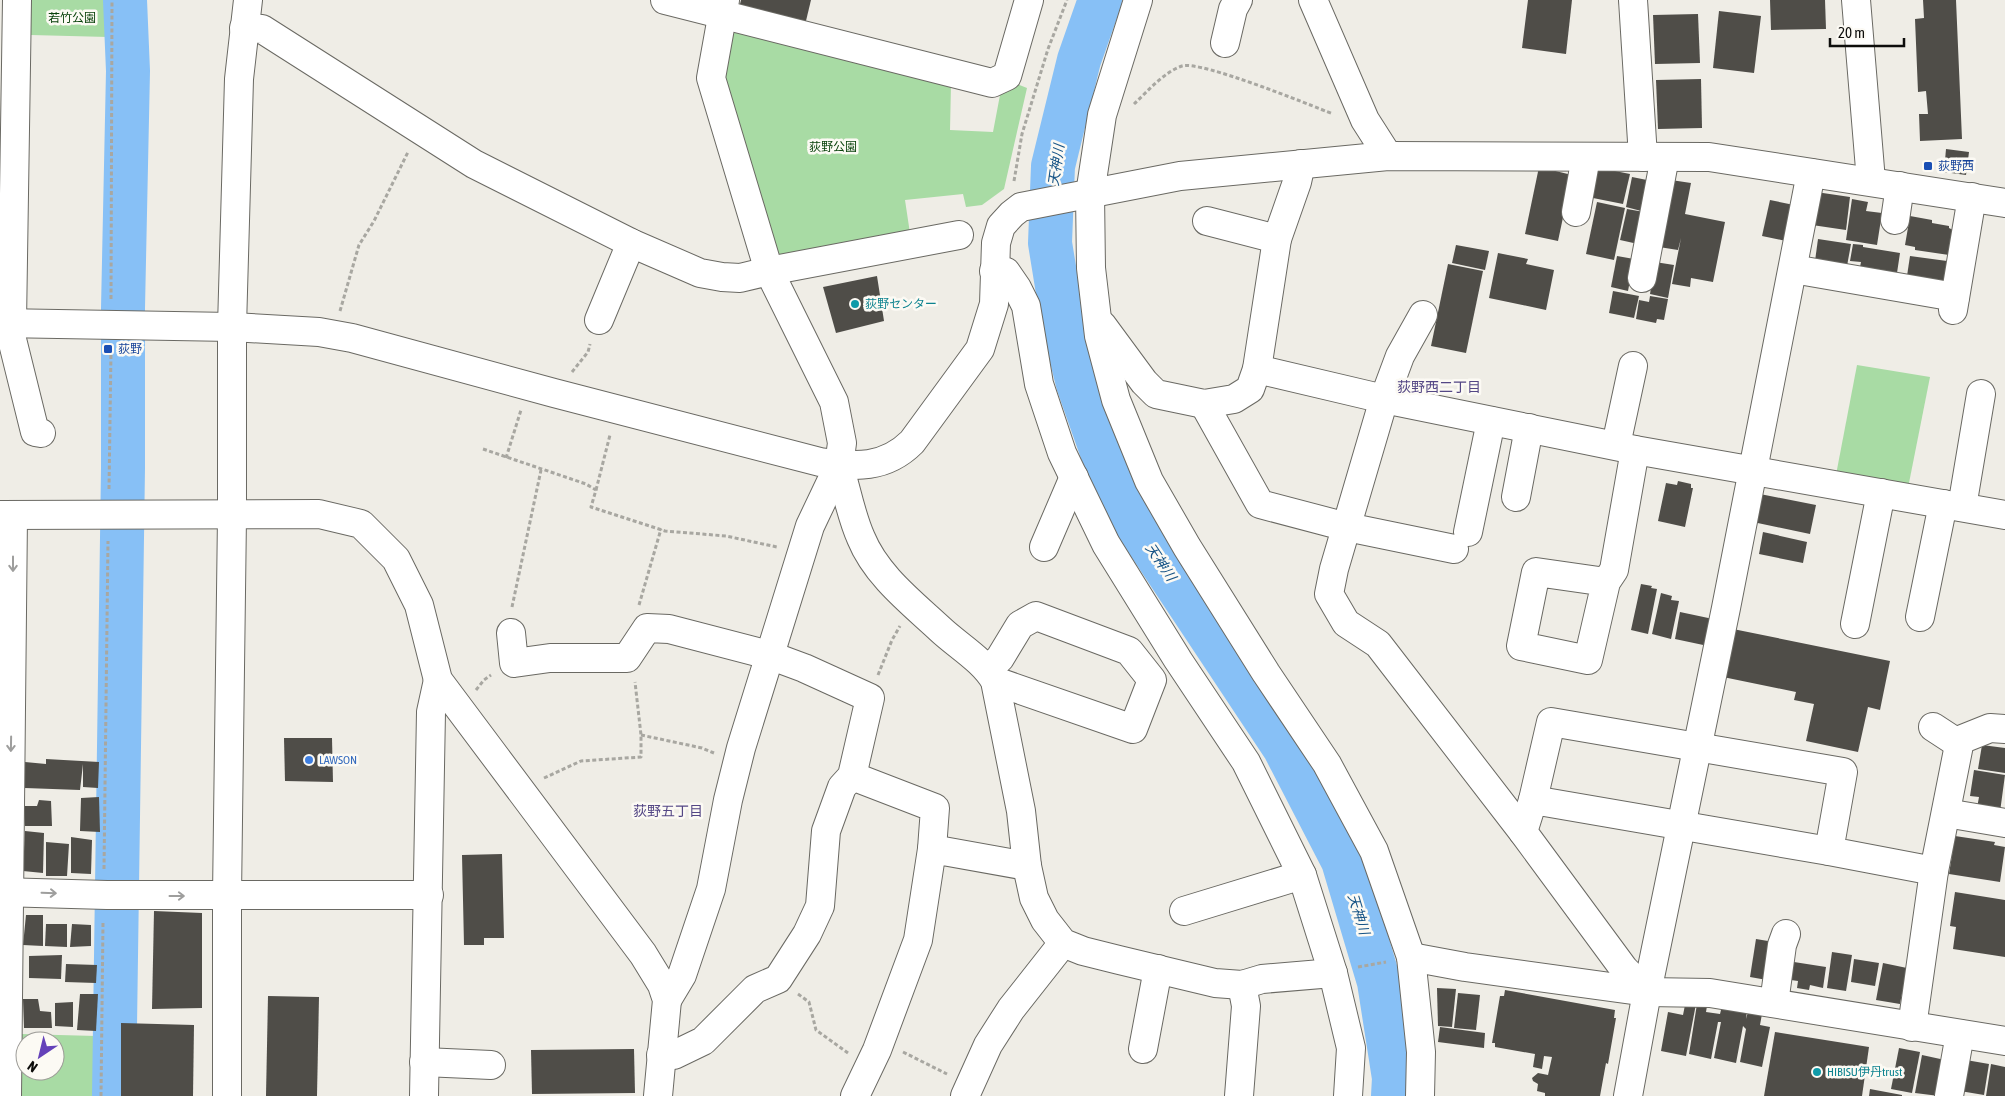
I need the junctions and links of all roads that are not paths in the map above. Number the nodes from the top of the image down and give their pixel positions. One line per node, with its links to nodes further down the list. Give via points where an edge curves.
1 (17, 0): 13 (street)
2 (248, 0): 11 (street)
3 (665, 0): 10 (street)
4 (1029, 0): 10 (street, via 1007,76 992,83)
5 (1138, 0): 21 (street, via 1102,115)
6 (1313, 0): 14 (street, via 1369,127)
7 (1633, 0): 16 (street)
8 (1856, 0): 19 (street)
9 (1229, 5): 12 (street)
10 (723, 8): 31 (street, via 712,78)
11 (244, 28): 29 (street, via 262,29 474,164); 38 (street, via 239,79)
12 (1225, 43)
13 (7, 155): 37 (street)
14 (1388, 156): 15 (street); 17 (street)
15 (1586, 157): 16 (street); 24 (street)
16 (1654, 157): 18 (street, via 1709,157); 33 (street)
17 (1301, 164): 21 (street, via 1180,176); 28 (street, via 1298,182)
18 (1811, 173): 19 (street); 30 (street)
19 (1870, 181): 20 (street)
20 (1900, 186): 22 (street); 25 (street)
21 (1090, 194): 32 (street, via 1016,210 1000,226); 35 (street, via 1091,268)
22 (1972, 197): 23 (street); 30 (street, via 1954,304)
23 (2005, 203)
24 (1576, 212)
25 (1895, 220)
26 (1208, 221): 28 (street)
27 (959, 235): 31 (street)
28 (1277, 239): 40 (street)
29 (631, 243): 31 (street, via 700,273 722,278 740,278); 36 (street)
30 (1793, 269): 49 (street)
31 (769, 271): 48 (street, via 834,402 842,443)
32 (994, 271): 48 (street, via 994,304 980,349 912,442 901,453 881,461); 50 (street, via 1006,272 1026,306 1039,384)
33 (1642, 278)
34 (1423, 315): 42 (street, via 1400,356)
35 (1097, 318): 43 (street, via 1156,394); 88 (street, via 1116,400 1149,481 1266,673 1327,764 1374,851)
36 (599, 320)
37 (7, 323): 38 (street); 46 (street)
38 (232, 327): 48 (street, via 336,335 616,410); 56 (street)
39 (1633, 366): 47 (street)
40 (1257, 369): 42 (street); 43 (street, via 1250,388 1234,398)
41 (1981, 394): 53 (street)
42 (1384, 399): 44 (street); 57 (street)
43 (1204, 404): 57 (street, via 1260,504)
44 (1491, 421): 45 (street); 57 (street, via 1461,541)
45 (1530, 428): 47 (street); 52 (street)
46 (34, 433)
47 (1626, 448): 49 (street); 59 (street, via 1614,570)
48 (839, 465): 63 (street, via 806,538); 64 (street, via 861,538 876,566)
49 (1754, 471): 51 (street); 70 (street)
50 (1074, 477): 58 (street); 81 (street, via 1106,544 1246,762)
51 (1881, 493): 53 (street); 61 (street)
52 (1516, 497)
53 (1952, 506): 55 (street); 60 (street)
54 (6, 515): 56 (street); 66 (street, one-way to 66)
55 (2005, 515)
56 (232, 516): 65 (street, via 319,514 361,524 396,559 419,605); 84 (street)
57 (1347, 527): 76 (street, via 1329,594 1346,624 1378,644)
58 (1044, 547)
59 (1606, 582)
60 (1920, 617)
61 (1855, 624)
62 (511, 632): 63 (street, via 514,663 550,658 627,658 647,628 670,629)
63 (769, 655): 71 (street, via 870,698); 93 (street, via 737,762 712,889 682,975)
64 (991, 675): 64 (street, via 1020,625 1036,616 1129,651 1152,680 1133,729); 79 (street, via 1021,811)
65 (438, 680): 83 (street, via 431,712); 93 (street, via 643,954 662,985)
66 (6, 708): 82 (street, one-way to 82)
67 (1933, 727): 69 (street)
68 (2005, 729): 69 (street, via 1990,728 1960,740)
69 (1959, 744): 73 (street)
70 (1699, 746): 72 (street, via 1551,722); 75 (street); 78 (street, via 1843,772)
71 (852, 776): 77 (street, via 935,808); 99 (street, via 842,787 826,831 820,906 807,934 778,979 755,989 703,1041 674,1055)
72 (1533, 800): 75 (street); 76 (street)
73 (1946, 813): 74 (street); 80 (street)
74 (2005, 823)
75 (1682, 827): 78 (street); 92 (street)
76 (1524, 832): 92 (street, via 1624,970)
77 (932, 849): 79 (street); 107 (street, via 918,940 881,1041)
78 (1828, 851): 80 (street)
79 (1027, 866): 87 (street, via 1034,898 1045,920)
80 (1934, 871): 95 (street)
81 (1302, 875): 85 (street); 90 (street)
82 (4, 892): 84 (street, one-way to 84); 103 (street)
83 (429, 895): 84 (street); 100 (street)
84 (227, 896): 104 (street)
85 (1184, 911)
86 (1786, 934): 94 (street)
87 (1063, 943): 89 (street); 102 (street, via 997,1031)
88 (1403, 959): 92 (street); 110 (street, via 1421,1052)
89 (1158, 969): 91 (street); 98 (street)
90 (1342, 971): 91 (street, via 1262,979); 109 (street, via 1351,1048)
91 (1242, 985): 108 (street, via 1246,1006)
92 (1647, 992): 94 (street, via 1710,993); 111 (street)
93 (667, 1000): 99 (street)
94 (1774, 1003): 95 (street)
95 (1912, 1027): 96 (street)
96 (1960, 1034): 97 (street); 112 (street)
97 (2005, 1041)
98 (1143, 1049)
99 (661, 1055): 106 (street)
100 (424, 1062): 101 (street); 105 (street)
101 (491, 1065)
102 (967, 1091)
103 (6, 1096)
104 (227, 1096)
105 (424, 1096)
106 (658, 1096)
107 (855, 1096)
108 (1239, 1096)
109 (1348, 1096)
110 (1420, 1096)
111 (1628, 1096)
112 (1949, 1096)

